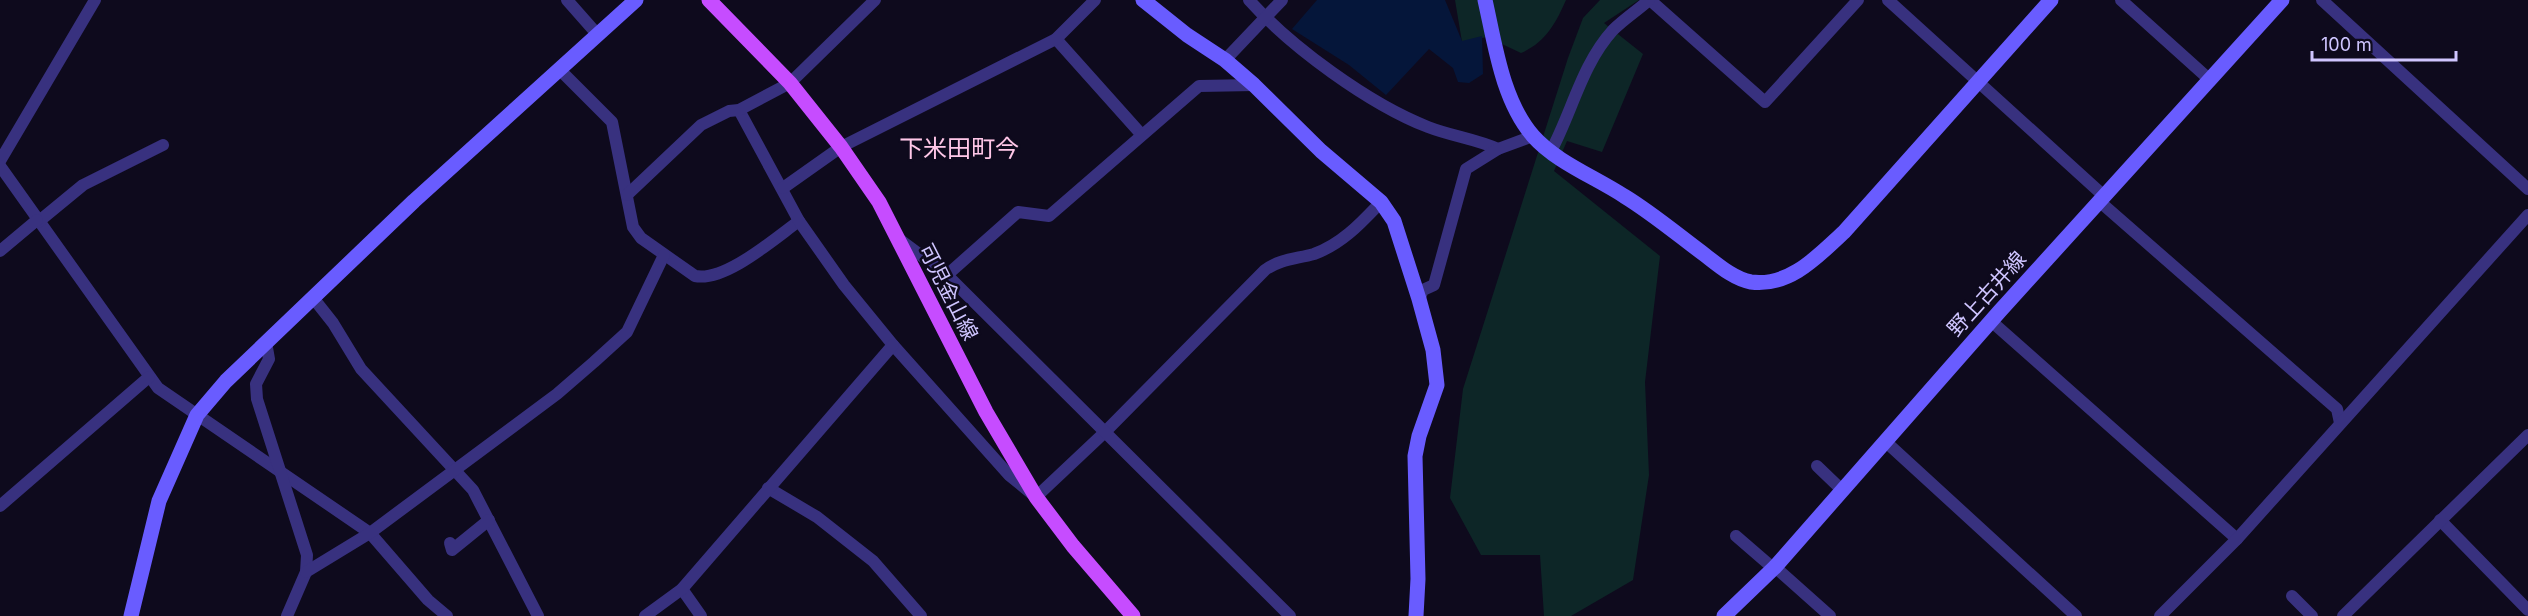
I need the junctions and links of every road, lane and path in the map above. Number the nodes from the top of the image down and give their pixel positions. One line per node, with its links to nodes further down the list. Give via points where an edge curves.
1 (95, 0): 34 (street)
2 (567, 0): 19 (street)
3 (636, 0): 19 (street)
4 (709, 0): 25 (main road, 可児金山線)
5 (875, 0): 25 (street)
6 (1095, 0): 20 (street)
7 (1143, 0): 21 (street)
8 (1249, 0): 18 (street)
9 (1282, 0): 18 (street)
10 (1485, 0): 29 (street, via 1500,66 1516,110)
11 (1650, 0): 12 (street, via 1765,102); 33 (street, via 1613,31 1586,71 1567,122)
12 (1858, 0)
13 (1888, 0): 24 (street)
14 (2051, 0): 24 (street)
15 (2121, 0): 23 (street)
16 (2282, 0): 23 (street, 野上古井線)
17 (2322, 0): 37 (street)
18 (1265, 18): 21 (street); 32 (street, via 1338,75 1395,112)
19 (597, 34): 22 (street)
20 (1056, 39): 28 (street); 31 (street)
21 (1225, 60): 26 (street)
22 (560, 70): 38 (street, via 612,122); 48 (street, via 414,201)
23 (2210, 80): 39 (street, 野上古井線)
24 (1976, 82): 33 (street, via 1844,232 1814,261 1773,281 1740,279 1627,197); 39 (street)
25 (790, 83): 27 (street); 31 (main road, 可児金山線)
26 (1254, 85): 28 (street, via 1199,86); 40 (street, via 1321,151)
27 (739, 110): 36 (street); 38 (street, via 701,125)
28 (1141, 134): 47 (street, via 1049,216 1018,212)
29 (1533, 136): 32 (street); 33 (street)
30 (163, 145): 42 (street, via 83,185)
31 (841, 147): 36 (street); 44 (main road, 可児金山線, via 879,202)
32 (1498, 149): 49 (street, via 1466,169 1434,285 1423,290)
33 (1551, 151)
34 (0, 161)
35 (0, 166): 42 (street)
36 (783, 188): 43 (street)
37 (2528, 189)
38 (627, 195): 46 (street, via 633,226 641,238)
39 (2102, 198): 50 (street, 野上古井線); 55 (street, via 2337,409)
40 (1381, 202): 49 (street, via 1394,221); 56 (street, via 1332,246 1275,263 1265,270)
41 (2528, 215): 55 (street)
42 (38, 221): 45 (street); 53 (street)
43 (799, 221): 46 (street, via 745,261 705,278 695,276); 52 (street)
44 (896, 236): 47 (street); 64 (main road, 可児金山線, via 986,412)
45 (0, 251)
46 (664, 255): 60 (street, via 627,332 557,394)
47 (947, 275): 56 (street)
48 (314, 299): 51 (street); 60 (street, via 361,369)
49 (1419, 299): 86 (street, via 1433,350 1437,385 1415,456)
50 (1991, 321): 58 (street, 野上古井線); 70 (street)
51 (266, 342): 54 (street); 61 (street, via 269,360 255,384 257,399)
52 (893, 345): 62 (street); 64 (street, via 1009,476)
53 (149, 377): 54 (street, via 158,388); 65 (street)
54 (197, 415): 61 (street, via 251,449); 77 (street, via 159,501)
55 (2340, 423): 70 (street)
56 (1104, 433): 64 (street); 85 (street)
57 (2528, 435): 67 (street)
58 (1886, 442): 63 (street, 野上古井線); 89 (street)
59 (1817, 466): 63 (street)
60 (454, 469): 66 (street, via 473,490); 68 (street)
61 (284, 477): 68 (street); 73 (street, via 307,555)
62 (768, 488): 74 (street); 83 (street, via 817,517 873,561)
63 (1842, 491): 72 (street, 野上古井線)
64 (1036, 497): 84 (main road, 可児金山線, via 1072,546)
65 (0, 506)
66 (489, 520): 71 (street, via 452,550); 80 (street)
67 (2440, 520): 76 (street); 92 (street)
68 (370, 533): 73 (street); 79 (street, via 428,600)
69 (1736, 536): 72 (street)
70 (2237, 539): 90 (street)
71 (450, 543)
72 (1774, 568): 87 (street, 野上古井線); 88 (street)
73 (306, 572): 78 (street)
74 (682, 589): 81 (street); 82 (street)
75 (2292, 596): 91 (street)
76 (2528, 610)
77 (131, 616)
78 (287, 616)
79 (447, 616)
80 (538, 616)
81 (645, 616)
82 (701, 616)
83 (921, 616)
84 (1133, 616)
85 (1290, 616)
86 (1416, 616)
87 (1724, 616)
88 (1830, 616)
89 (2076, 616)
90 (2160, 616)
91 (2312, 616)
92 (2343, 616)

